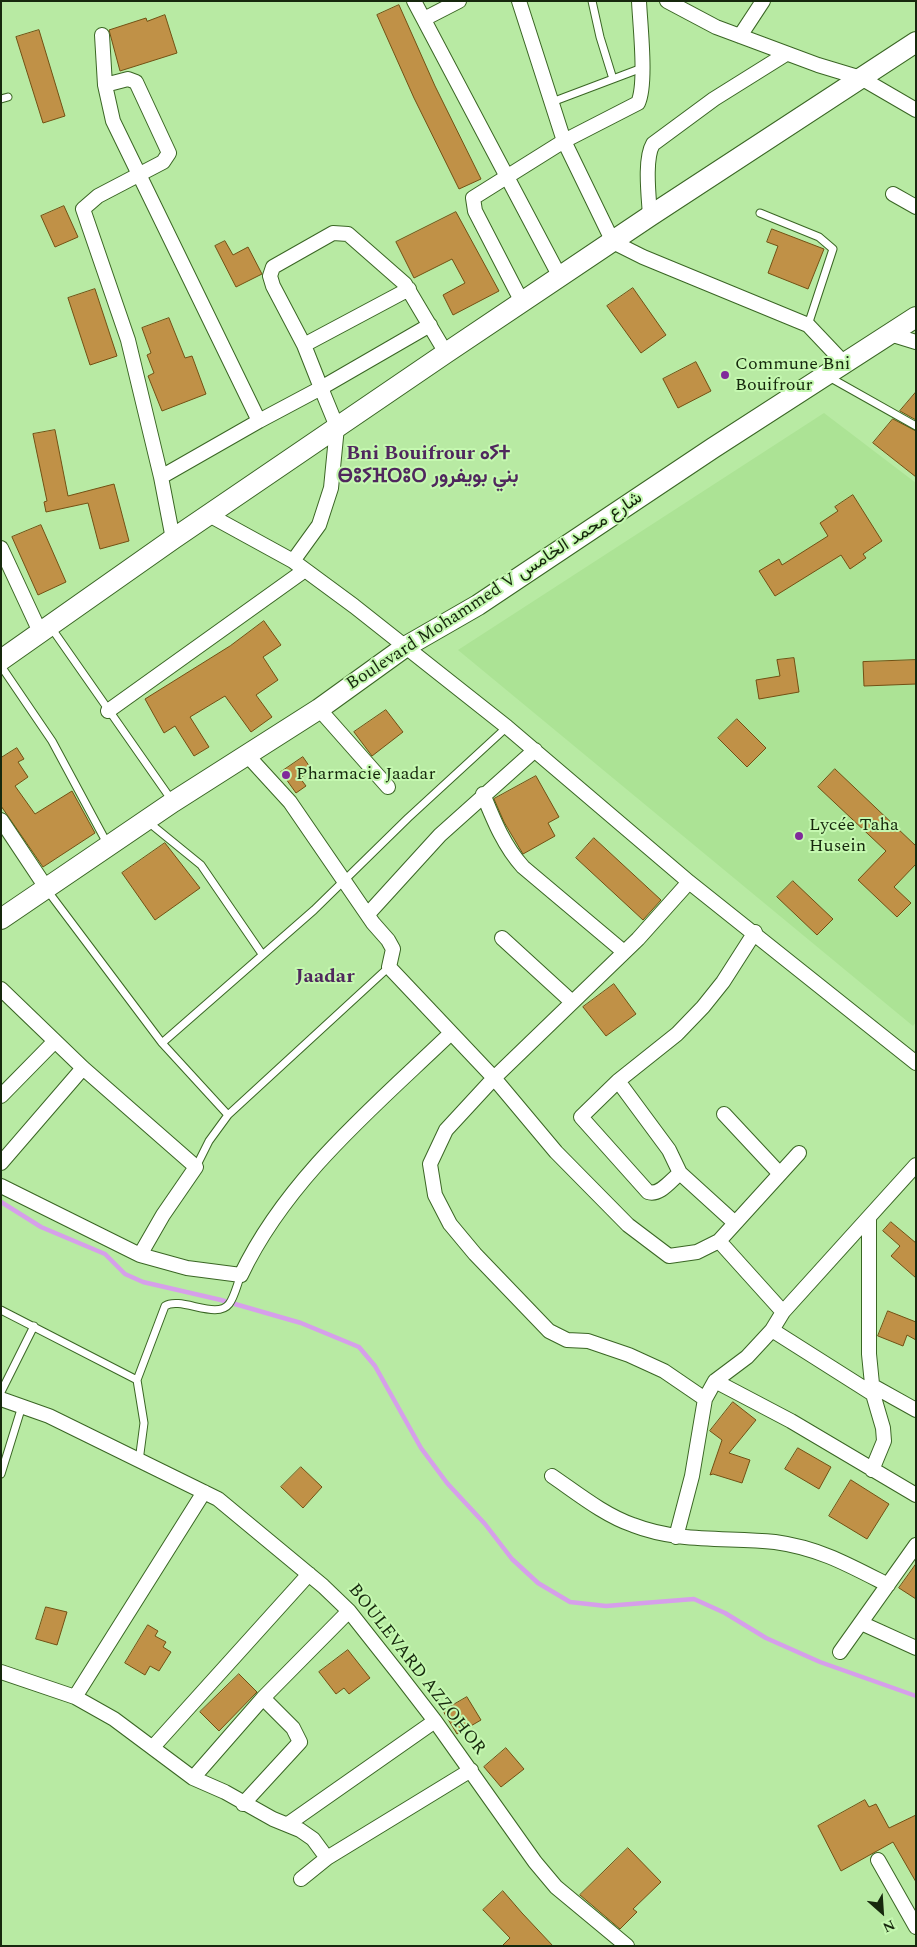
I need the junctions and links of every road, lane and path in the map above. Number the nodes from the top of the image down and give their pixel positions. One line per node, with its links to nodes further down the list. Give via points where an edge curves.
1 (414, 1): 8 (street)
2 (459, 1): 8 (street)
3 (519, 1): 17 (street)
4 (592, 1): 15 (lane)
5 (639, 1): 13 (street)
6 (667, 1): 10 (street)
7 (764, 1): 10 (street)
8 (424, 19): 21 (street)
9 (102, 35): 16 (street)
10 (740, 36): 12 (street)
11 (916, 42): 14 (main road)
12 (786, 54): 14 (street); 25 (street, via 714,99 653,144 648,173)
13 (642, 68): 15 (lane); 19 (street, via 641,93 636,105)
14 (861, 78): 18 (street); 25 (main road)
15 (613, 79): 17 (lane)
16 (105, 85): 20 (street, via 113,121); 20 (street, via 128,79 136,82 168,153 163,162)
17 (552, 102): 19 (street)
18 (916, 110)
19 (564, 141): 21 (street); 26 (street)
20 (139, 174): 40 (street); 43 (street, via 88,203 83,212 128,340)
21 (507, 176): 27 (street); 29 (street, via 474,196 473,204)
22 (893, 194): 23 (street)
23 (916, 207)
24 (760, 213): 32 (lane, via 819,237 833,249)
25 (650, 216): 26 (main road)
26 (613, 242): 27 (main road); 32 (street)
27 (560, 277): 29 (main road)
28 (408, 289): 31 (street); 35 (street); 35 (street, via 348,234 333,234 316,242 271,270 273,286)
29 (522, 302): 36 (main road)
30 (916, 317): 33 (main road, Boulevard Mohammed V شارع محمد الخامس)
31 (430, 325): 36 (street); 39 (street)
32 (808, 325): 37 (street)
33 (890, 334): 34 (street); 37 (main road, Boulevard Mohammed V شارع محمد الخامس)
34 (916, 342)
35 (304, 345): 39 (street)
36 (446, 353): 42 (main road)
37 (844, 363): 38 (main road, Boulevard Mohammed V شارع محمد الخامس)
38 (826, 376): 41 (lane); 50 (main road, Boulevard Mohammed V شارع محمد الخامس, via 478,605)
39 (321, 388): 40 (street); 42 (street)
40 (259, 421): 43 (street)
41 (916, 426)
42 (337, 427): 44 (main road); 47 (street, via 336,451 325,507 310,540)
43 (161, 477): 45 (street)
44 (211, 516): 45 (main road); 47 (street)
45 (173, 540): 49 (main road)
46 (1, 548): 49 (street)
47 (293, 561): 48 (street)
48 (305, 570): 50 (street); 54 (street)
49 (45, 629): 51 (main road); 54 (lane)
50 (405, 647): 53 (main road, Boulevard Mohammed V شارع محمد الخامس); 55 (street)
51 (1, 660)
52 (1, 666): 63 (lane, via 52,741)
53 (319, 709): 57 (main road, Boulevard Mohammed V شارع محمد الخامس); 58 (street)
54 (108, 711): 60 (lane)
55 (507, 727): 56 (street); 64 (lane)
56 (534, 750): 59 (street); 65 (street)
57 (247, 755): 60 (main road, Boulevard Mohammed V شارع محمد الخامس); 64 (street, via 290,802)
58 (388, 787)
59 (483, 794): 67 (street, via 440,835); 71 (street, via 502,840 523,867)
60 (173, 802): 62 (main road, Boulevard Mohammed V شارع محمد الخامس)
61 (1, 820): 66 (street)
62 (147, 821): 63 (main road, Boulevard Mohammed V شارع محمد الخامس); 72 (lane, via 200,865)
63 (108, 846): 66 (main road, Boulevard Mohammed V شارع محمد الخامس)
64 (344, 879): 67 (street); 72 (lane, via 314,910)
65 (690, 882): 69 (street); 71 (street)
66 (47, 889): 68 (main road, Boulevard Mohammed V شارع محمد الخامس); 78 (lane)
67 (368, 914): 73 (street, via 392,945)
68 (1, 919)
69 (754, 932): 79 (street); 82 (street, via 703,1007 677,1034)
70 (502, 938): 75 (street)
71 (624, 952): 75 (street)
72 (262, 954): 78 (lane)
73 (389, 967): 76 (street); 85 (lane)
74 (1, 989): 77 (street)
75 (572, 1002): 81 (street)
76 (451, 1033): 81 (street); 97 (street, via 314,1169 262,1236)
77 (55, 1041): 80 (street); 83 (street)
78 (162, 1043): 85 (lane)
79 (913, 1057)
80 (83, 1068): 87 (street); 89 (street)
81 (494, 1078): 95 (street, via 563,1159 628,1225 669,1256 697,1252); 107 (street, via 446,1130 430,1164 434,1195 450,1224 549,1331 567,1340 588,1341 629,1355 664,1371)
82 (618, 1081): 90 (street, via 669,1150); 90 (street, via 581,1117 648,1192 660,1190)
83 (1, 1096)
84 (724, 1114): 91 (street)
85 (228, 1115): 89 (lane, via 209,1141)
86 (798, 1153): 91 (street)
87 (1, 1163)
88 (916, 1165): 93 (street)
89 (196, 1167): 96 (street)
90 (680, 1173): 94 (street)
91 (780, 1174): 94 (street)
92 (1, 1186): 96 (street)
93 (868, 1220): 99 (street); 104 (street, via 867,1280)
94 (735, 1223): 95 (street)
95 (719, 1241): 99 (street)
96 (140, 1255): 97 (street)
97 (240, 1278): 102 (lane, via 230,1302 220,1309 175,1303 165,1306)
98 (1, 1310): 100 (lane)
99 (782, 1312): 101 (street)
100 (34, 1326): 102 (lane); 105 (lane)
101 (772, 1330): 103 (street, via 747,1357); 104 (street)
102 (137, 1380): 110 (lane, via 144,1423)
103 (714, 1382): 107 (street); 111 (street, via 791,1421)
104 (873, 1390): 109 (street); 111 (street, via 884,1442)
105 (1, 1392)
106 (1, 1399): 108 (street, BOULEVARD AZZOHOR)
107 (705, 1399): 116 (street, via 692,1476)
108 (22, 1406): 110 (street, BOULEVARD AZZOHOR); 112 (lane)
109 (916, 1410)
110 (139, 1460): 114 (street, BOULEVARD AZZOHOR)
111 (872, 1470): 115 (street)
112 (1, 1474)
113 (552, 1476): 116 (street, via 632,1525)
114 (204, 1492): 118 (street, BOULEVARD AZZOHOR, via 231,1508); 125 (street)
115 (916, 1495)
116 (676, 1537): 119 (street, via 775,1542 808,1548)
117 (916, 1545): 119 (street)
118 (309, 1574): 120 (street, BOULEVARD AZZOHOR); 128 (street)
119 (888, 1584): 121 (street)
120 (349, 1612): 126 (street); 127 (street, BOULEVARD AZZOHOR)
121 (861, 1622): 122 (street); 123 (street)
122 (916, 1648)
123 (840, 1652)
124 (1, 1672): 125 (street)
125 (75, 1697): 128 (street, via 114,1719)
126 (263, 1698): 130 (street); 131 (street, via 293,1728 300,1742)
127 (435, 1721): 129 (street, BOULEVARD AZZOHOR); 132 (street)
128 (153, 1747): 130 (street)
129 (471, 1770): 133 (street); 137 (street, BOULEVARD AZZOHOR, via 556,1887)
130 (193, 1778): 131 (street)
131 (243, 1804): 132 (street)
132 (288, 1824): 133 (street, via 312,1839)
133 (327, 1858): 135 (street)
134 (878, 1860): 136 (street)
135 (301, 1879)
136 (916, 1927)
137 (627, 1946)

